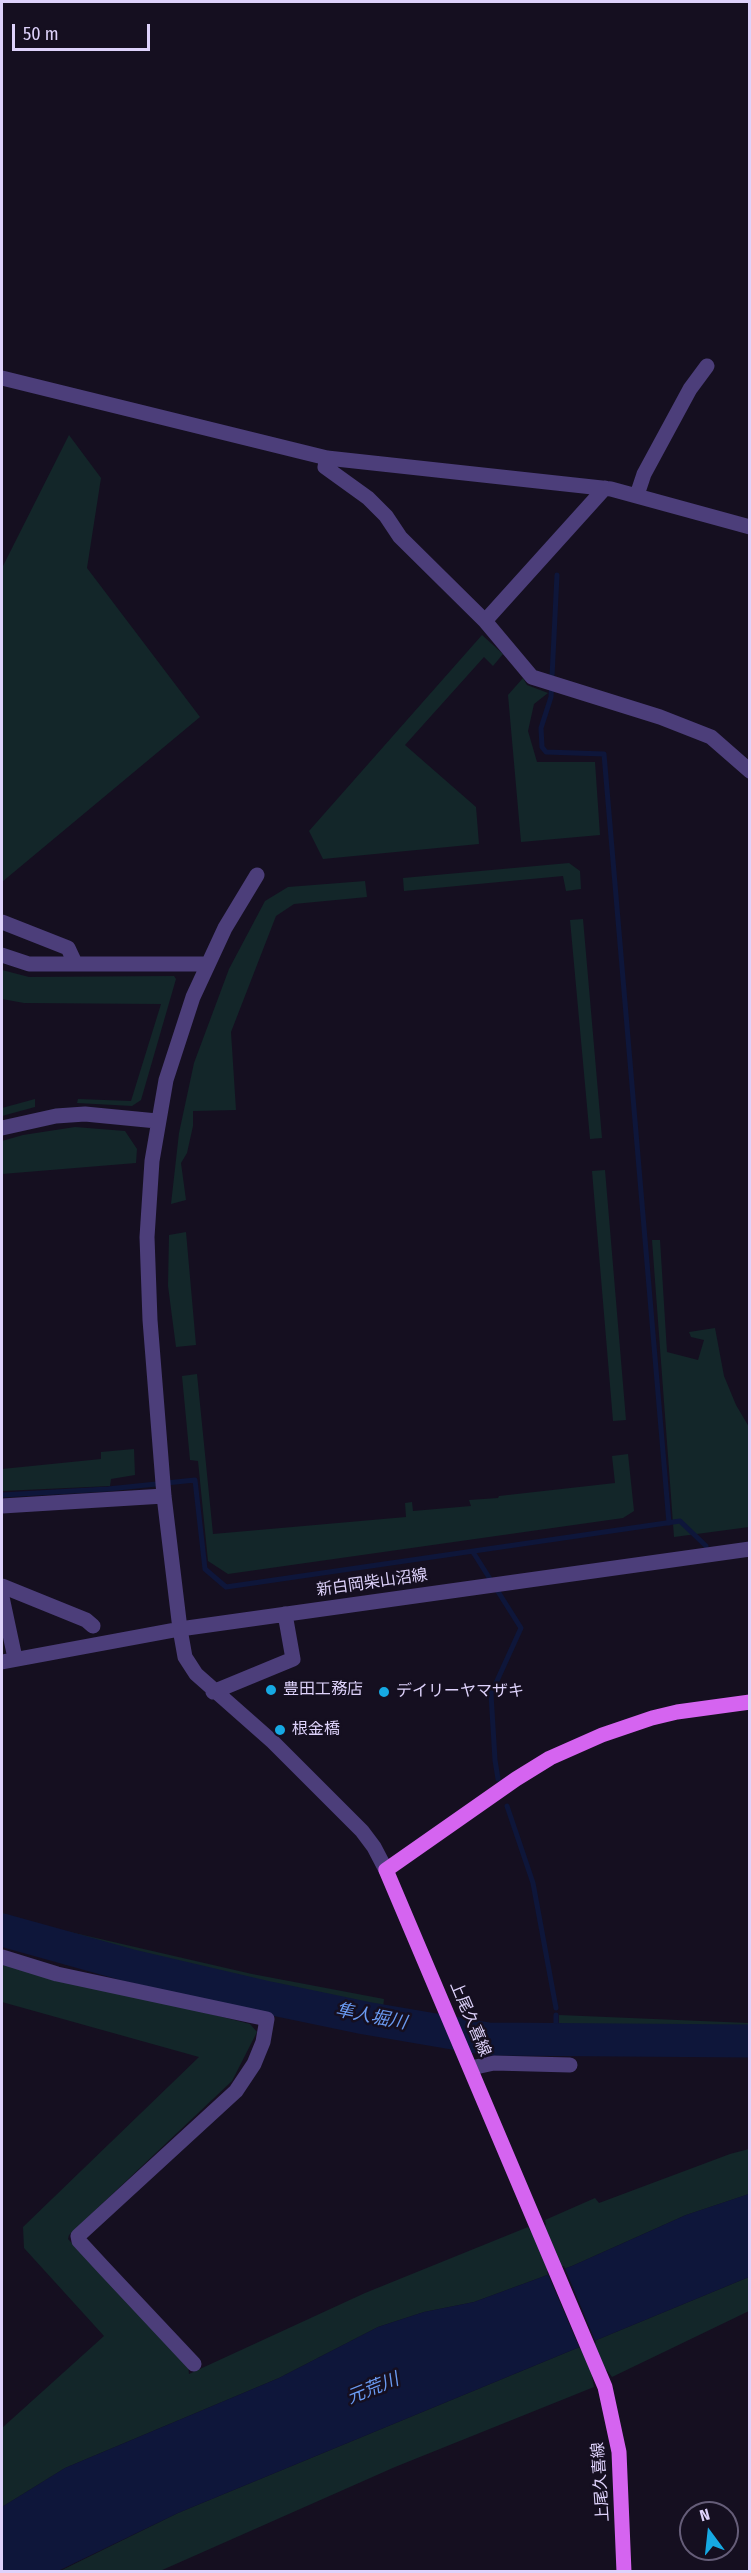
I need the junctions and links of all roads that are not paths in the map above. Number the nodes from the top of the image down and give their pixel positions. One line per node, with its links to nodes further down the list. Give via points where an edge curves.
1 (707, 366): 5 (street, via 690,389 644,474)
2 (2, 378): 3 (street)
3 (327, 458): 4 (street); 7 (street, via 325,467 368,498 400,537)
4 (605, 488): 5 (street); 7 (street)
5 (637, 495): 6 (street)
6 (750, 527)
7 (485, 621): 8 (street, via 532,677 711,737)
8 (750, 771)
9 (257, 875): 13 (street)
10 (2, 922): 12 (street, via 68,948)
11 (2, 955): 12 (street, via 29,963)
12 (75, 963): 13 (street)
13 (207, 964): 14 (street, via 179,1036)
14 (157, 1121): 15 (street, via 85,1114); 16 (street, via 149,1199 148,1275)
15 (2, 1128)
16 (164, 1496): 17 (street); 23 (street)
17 (2, 1506)
18 (750, 1549): 21 (street, 新白岡柴山沼線)
19 (2, 1586): 22 (street)
20 (2, 1597): 24 (street)
21 (285, 1614): 23 (street, 新白岡柴山沼線); 25 (street, via 293,1659)
22 (93, 1626)
23 (180, 1629): 24 (street, 新白岡柴山沼線); 25 (street, via 189,1665)
24 (8, 1660)
25 (213, 1692): 27 (street, via 281,1750 362,1830)
26 (750, 1702): 27 (main road, via 652,1718 550,1758)
27 (386, 1870): 29 (main road, 上尾久喜線)
28 (2, 1958): 31 (street, via 57,1974 267,2019 254,2064 236,2091 78,2236)
29 (468, 2061): 30 (street); 32 (main road, 上尾久喜線, via 602,2378 619,2452)
30 (570, 2065)
31 (194, 2364)
32 (624, 2571)

